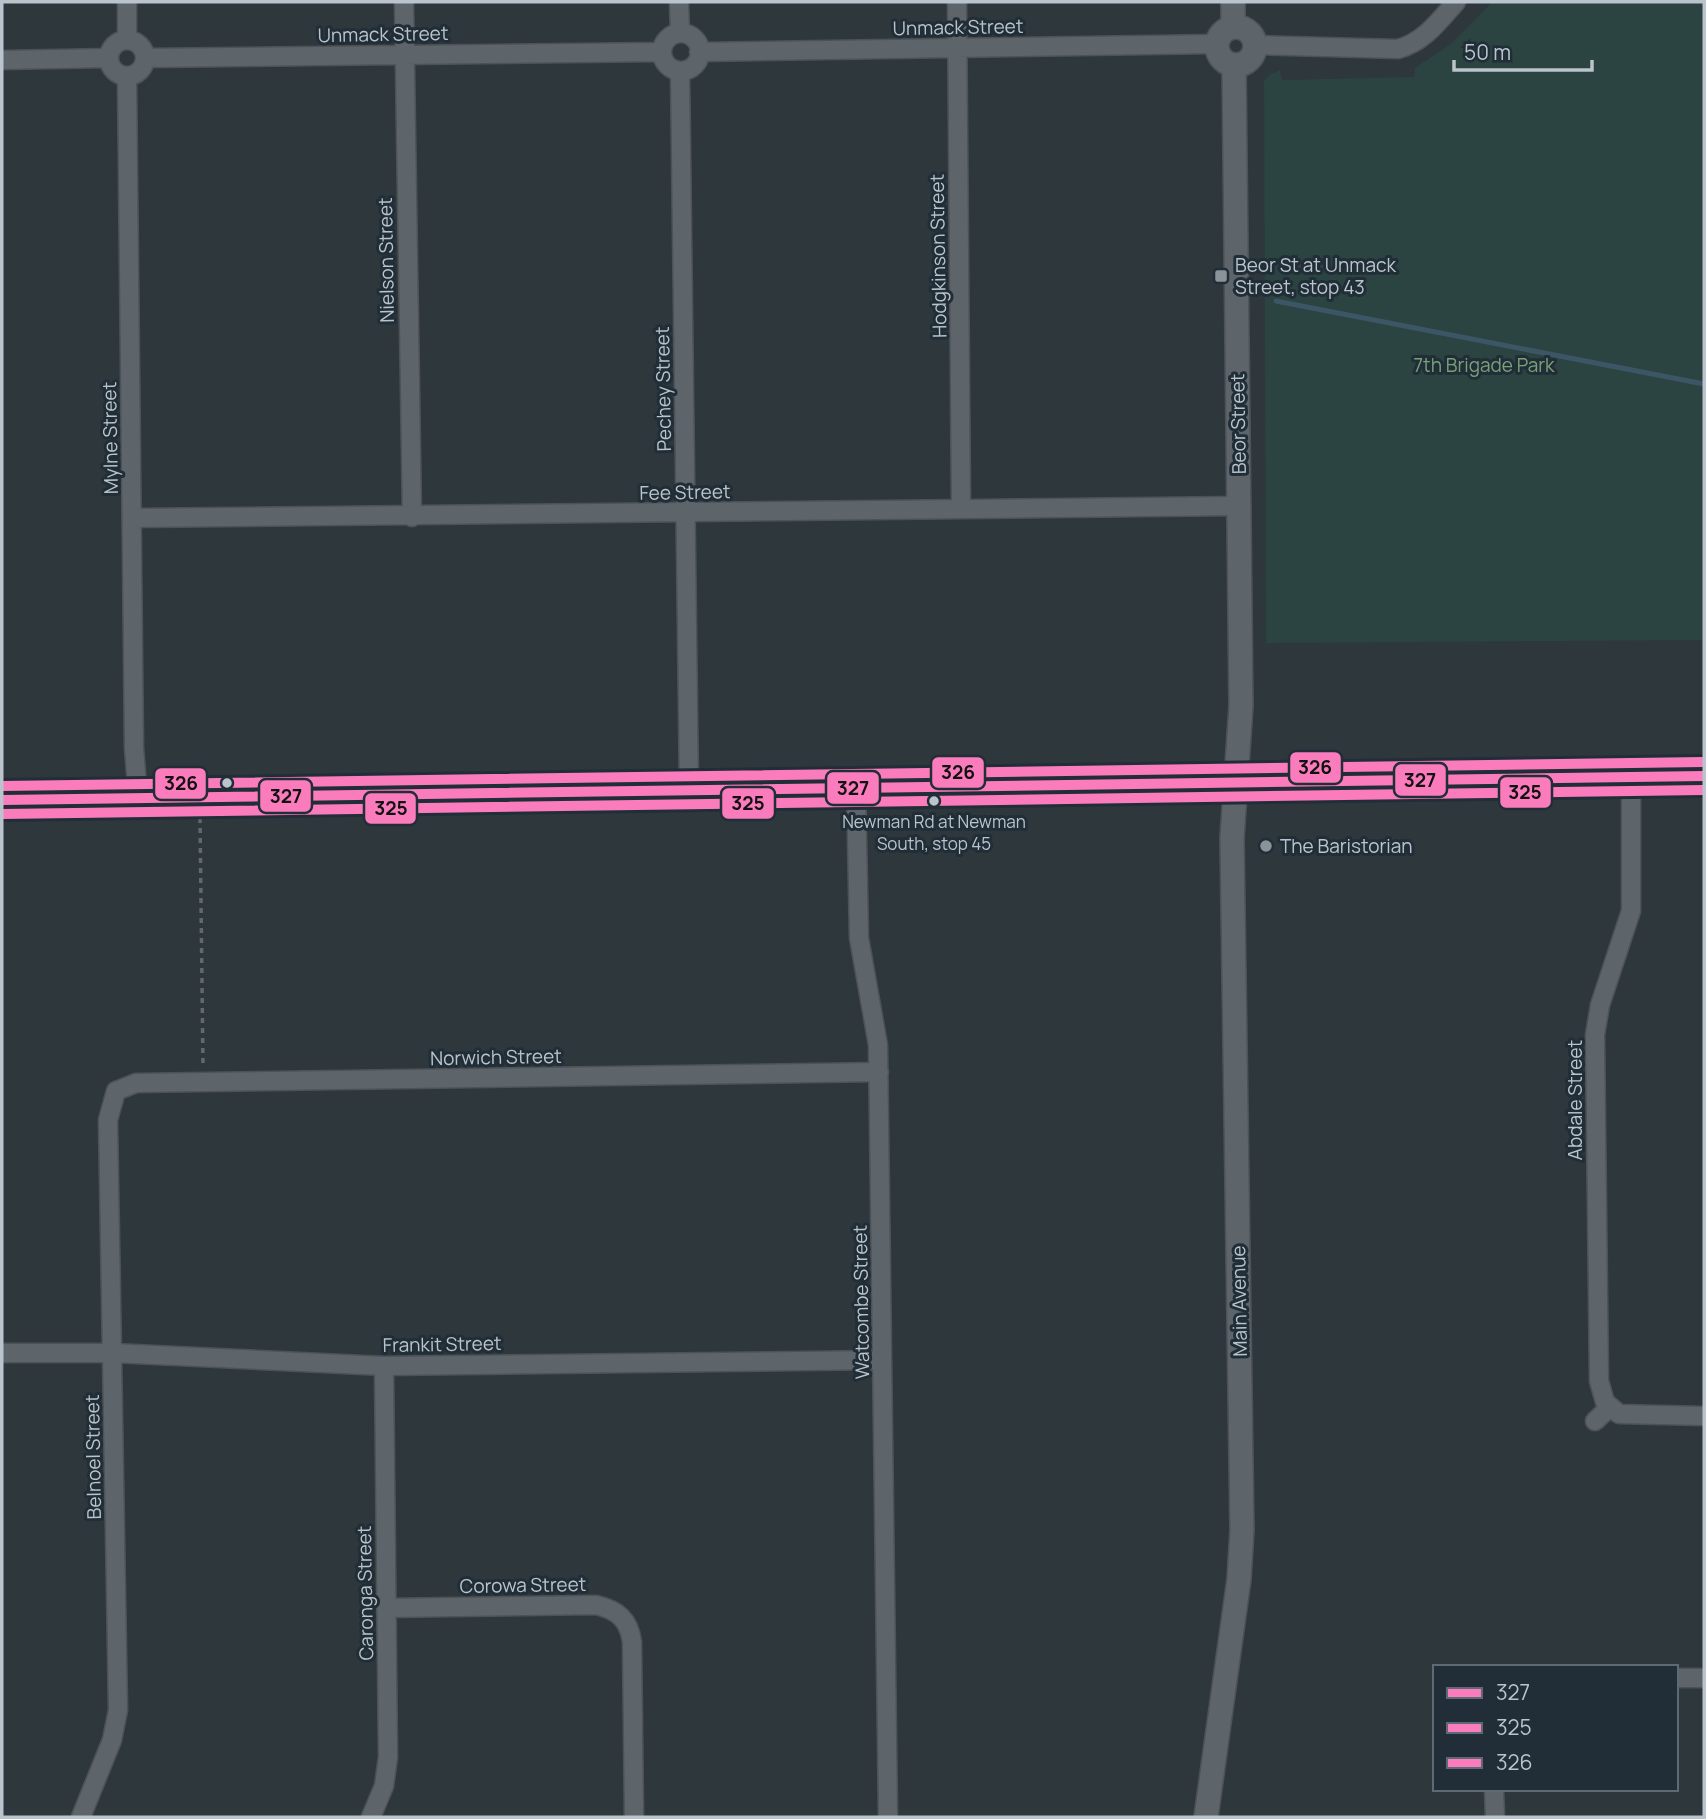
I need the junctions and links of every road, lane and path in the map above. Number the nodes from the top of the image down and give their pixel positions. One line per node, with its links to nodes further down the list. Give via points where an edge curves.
1 (127, 2): 9 (street)
2 (404, 2): 15 (street, Nielson Street)
3 (679, 2): 8 (street)
4 (957, 2): 12 (street, Hodgkinson Street)
5 (1233, 2): 7 (street)
6 (1456, 2): 11 (street, via 1425,35 1398,49)
7 (1233, 26): 10 (street, via 1221,32); 11 (street, via 1246,29)
8 (680, 33): 13 (street, via 665,41); 14 (street, via 691,36)
9 (127, 40): 16 (street, via 112,47); 17 (street, via 142,47)
10 (1216, 44): 12 (street, Unmack Street); 19 (street, via 1219,56)
11 (1255, 45): 19 (street, via 1247,62)
12 (957, 48): 14 (street, Unmack Street); 23 (street, Hodgkinson Street)
13 (662, 52): 15 (street, Unmack Street); 20 (street, via 665,63)
14 (699, 52): 20 (street, via 691,67)
15 (404, 54): 17 (street, Unmack Street); 25 (street, Nielson Street)
16 (109, 58): 18 (street); 21 (street, via 116,73)
17 (145, 58): 21 (street, via 142,69)
18 (2, 60)
19 (1234, 65): 22 (street, Beor Street)
20 (680, 71): 24 (street, Pechey Street)
21 (127, 77): 26 (street, Mylne Street)
22 (1238, 506): 23 (street, Fee Street); 29 (street, Beor Street, via 1241,706)
23 (961, 509): 24 (street, Fee Street)
24 (685, 513): 25 (street, Fee Street); 31 (street, Pechey Street)
25 (412, 517): 26 (street, Fee Street)
26 (132, 519): 33 (street, Mylne Street)
27 (1632, 776): 28 (main road); 29 (main road); 42 (street, Abdale Street, via 1631,911 1600,1005 1595,1035 1599,1381)
28 (1704, 776)
29 (1236, 782): 30 (main road); 53 (street, Main Avenue, via 1232,838 1242,1530)
30 (856, 788): 31 (main road); 35 (street, Watcombe Street, via 859,938 875,1019)
31 (690, 790): 32 (main road)
32 (200, 797): 33 (main road); 36 (path)
33 (138, 798): 34 (main road)
34 (2, 800)
35 (878, 1072): 36 (street, Norwich Street); 40 (street, Watcombe Street)
36 (203, 1082): 37 (street, Norwich Street, via 136,1083)
37 (116, 1091): 39 (street, Belnoel Street, via 108,1120)
38 (2, 1353): 39 (street, Frankit Street)
39 (113, 1353): 41 (street, Frankit Street); 49 (street, Belnoel Street, via 118,1710 112,1740)
40 (883, 1360): 41 (street, Frankit Street); 52 (street, Watcombe Street)
41 (384, 1366): 45 (street, Caronga Street)
42 (1609, 1408): 43 (street, via 1633,1417); 44 (street)
43 (1704, 1416)
44 (1595, 1421)
45 (386, 1608): 50 (street, Caronga Street, via 388,1757 384,1786); 51 (street, Corowa Street, via 596,1605 617,1612 630,1630 632,1642)
46 (1678, 1678): 47 (street)
47 (1704, 1678)
48 (1494, 1791): 54 (street)
49 (81, 1817)
50 (372, 1817)
51 (634, 1817)
52 (888, 1817)
53 (1206, 1817)
54 (1494, 1817)

